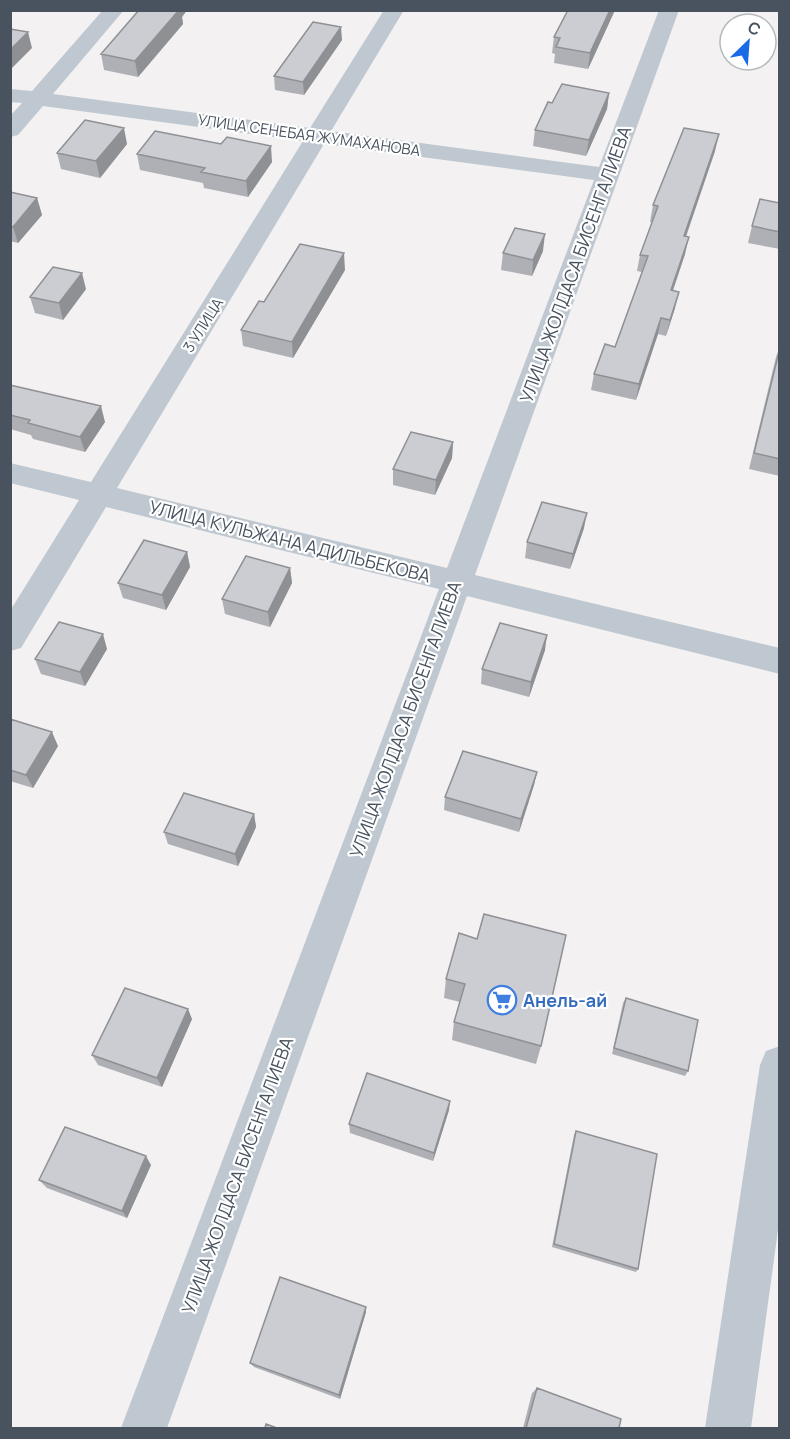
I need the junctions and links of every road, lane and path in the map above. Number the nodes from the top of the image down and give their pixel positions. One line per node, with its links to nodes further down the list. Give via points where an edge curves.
1 (114, 10): 5 (street)
2 (394, 10): 7 (street, 3 УЛИЦА)
3 (669, 10): 8 (street, УЛИЦА ЖОЛДАСА БИСЕНГАЛИЕВА)
4 (10, 95): 5 (street, УЛИЦА СЕНЕБАЯ ЖУМАХАНОВА)
5 (38, 99): 6 (street); 7 (street, УЛИЦА СЕНЕБАЯ ЖУМАХАНОВА)
6 (10, 130)
7 (318, 136): 8 (street, УЛИЦА СЕНЕБАЯ ЖУМАХАНОВА); 10 (street, 3 УЛИЦА)
8 (608, 175): 11 (street, УЛИЦА ЖОЛДАСА БИСЕНГАЛИЕВА)
9 (10, 473): 10 (street, УЛИЦА КУЛЬЖАНА АДИЛЬБЕКОВА)
10 (98, 495): 11 (street, УЛИЦА КУЛЬЖАНА АДИЛЬБЕКОВА); 12 (street, 3 УЛИЦА)
11 (456, 582): 13 (street, УЛИЦА КУЛЬЖАНА АДИЛЬБЕКОВА); 15 (street, УЛИЦА ЖОЛДАСА БИСЕНГАЛИЕВА)
12 (10, 639)
13 (780, 660)
14 (780, 1065): 16 (street)
15 (144, 1428)
16 (728, 1428)

